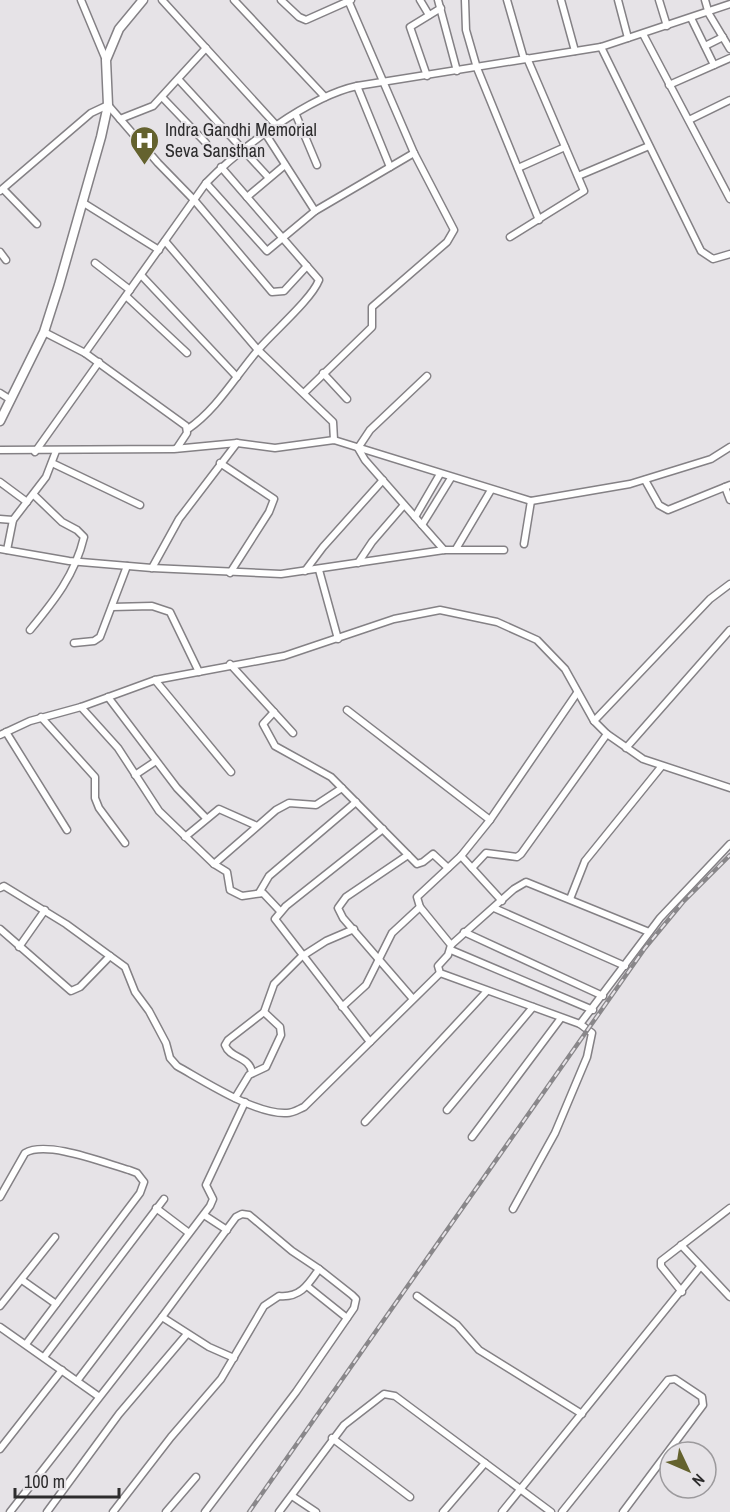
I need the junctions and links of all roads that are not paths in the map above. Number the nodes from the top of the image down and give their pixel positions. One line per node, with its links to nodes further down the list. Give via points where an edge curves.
1 (81, 0): 32 (street)
2 (143, 0): 32 (street, via 119,29)
3 (162, 0): 27 (street)
4 (234, 0): 42 (street)
5 (281, 0): 6 (street, via 306,20)
6 (349, 0): 38 (street)
7 (420, 0): 19 (street)
8 (438, 0): 16 (street)
9 (465, 0): 34 (street, via 466,30)
10 (507, 0): 30 (street)
11 (561, 0): 29 (street)
12 (618, 0): 24 (street)
13 (659, 0): 21 (street)
14 (705, 0): 18 (street)
15 (728, 5): 17 (street); 18 (street)
16 (441, 8): 19 (street); 35 (street)
17 (730, 13)
18 (708, 14): 20 (street); 23 (street)
19 (429, 15): 36 (street, via 414,23 410,32)
20 (691, 18): 21 (street); 26 (street)
21 (667, 26): 22 (street)
22 (643, 33): 24 (street); 39 (street)
23 (723, 37): 26 (street); 28 (street)
24 (628, 38): 25 (street)
25 (600, 46): 29 (street); 51 (street)
26 (705, 46): 33 (street)
27 (206, 48): 37 (street); 48 (street)
28 (730, 49)
29 (575, 51): 30 (street)
30 (525, 58): 34 (street); 52 (street)
31 (730, 58): 33 (street)
32 (106, 60): 44 (street)
33 (714, 64): 39 (street)
34 (477, 68): 35 (street); 59 (street)
35 (457, 71): 36 (street)
36 (427, 76): 38 (street)
37 (178, 80): 41 (street); 53 (street)
38 (382, 82): 40 (street); 54 (street)
39 (669, 85): 47 (street)
40 (357, 86): 42 (street); 58 (street)
41 (162, 97): 46 (street, via 145,111); 50 (street)
42 (325, 97): 45 (street)
43 (730, 100): 47 (street)
44 (108, 105): 46 (street); 63 (street, via 91,113); 67 (street)
45 (296, 115): 48 (street); 56 (street)
46 (120, 119): 66 (street)
47 (689, 120): 65 (street)
48 (276, 125): 49 (street)
49 (265, 133): 53 (street); 55 (street)
50 (206, 143)
51 (650, 146): 60 (street); 76 (street, via 704,255 713,259)
52 (566, 147): 59 (street); 60 (street)
53 (244, 150): 57 (street); 61 (street)
54 (414, 153): 58 (street); 87 (street, via 452,222 454,235 372,307 372,327)
55 (285, 165): 61 (street); 68 (street)
56 (317, 165)
57 (221, 167): 62 (street); 64 (street)
58 (390, 168): 68 (street)
59 (518, 168): 69 (street)
60 (578, 176): 69 (street, via 584,188 582,195)
61 (269, 178): 64 (street)
62 (206, 183): 66 (street); 72 (street, via 265,250 272,250)
63 (2, 190): 70 (street)
64 (247, 197): 72 (street)
65 (730, 199)
66 (195, 201): 73 (street); 79 (street, via 272,292 284,291)
67 (82, 202): 74 (street); 82 (street)
68 (315, 212): 72 (street)
69 (539, 220): 71 (street)
70 (37, 224)
71 (510, 237)
72 (283, 239): 79 (street)
73 (165, 241): 74 (street); 83 (street)
74 (159, 250): 80 (street)
75 (0, 252): 77 (street)
76 (730, 254)
77 (6, 260)
78 (95, 263): 81 (street)
79 (308, 266): 83 (street, via 318,284)
80 (141, 275): 81 (street); 89 (street)
81 (128, 293): 84 (street); 85 (street)
82 (44, 332): 84 (street); 93 (street)
83 (258, 350): 89 (street); 91 (street)
84 (85, 353): 86 (street)
85 (187, 353)
86 (99, 363): 95 (street); 103 (street)
87 (323, 373): 91 (street); 92 (street)
88 (427, 376): 100 (street, via 370,430)
89 (237, 377): 95 (street, via 201,421)
90 (0, 393): 93 (street)
91 (304, 393): 96 (street, via 333,422)
92 (347, 399)
93 (11, 400): 94 (street)
94 (0, 421)
95 (188, 429): 99 (street)
96 (334, 441): 97 (street, via 275,448); 100 (street)
97 (237, 443): 99 (street); 105 (street)
98 (730, 447): 109 (street, via 711,459)
99 (177, 448): 102 (street)
100 (358, 448): 106 (street); 108 (street)
101 (0, 450): 103 (street)
102 (56, 451): 103 (street); 104 (street)
103 (35, 452)
104 (52, 463): 113 (street); 117 (street)
105 (220, 463): 131 (street, via 179,519); 134 (street, via 274,499)
106 (440, 474): 107 (street); 119 (street)
107 (451, 478): 112 (street); 122 (street)
108 (383, 480): 118 (street); 133 (street)
109 (645, 480): 111 (street, via 659,505 668,510); 115 (street)
110 (0, 482): 116 (street)
111 (728, 486): 114 (street)
112 (491, 490): 115 (street); 125 (street)
113 (34, 495): 116 (street); 128 (street, via 62,522 82,533)
114 (730, 500)
115 (531, 501): 123 (street)
116 (27, 502): 121 (street)
117 (140, 505)
118 (404, 505): 119 (street); 129 (street)
119 (415, 517): 122 (street)
120 (0, 519): 121 (street)
121 (13, 520): 124 (street)
122 (422, 525): 126 (street)
123 (524, 544)
124 (4, 549): 128 (street)
125 (456, 549): 126 (street); 127 (street)
126 (444, 550): 129 (street)
127 (504, 550)
128 (78, 562): 130 (street); 139 (street, via 62,590)
129 (358, 563): 132 (street)
130 (127, 566): 131 (street); 138 (street)
131 (152, 568): 134 (street)
132 (319, 570): 133 (street); 141 (street)
133 (305, 571): 134 (street)
134 (230, 573)
135 (730, 584): 136 (street)
136 (722, 589): 137 (street); 152 (street)
137 (730, 593)
138 (112, 606): 142 (street, via 98,639); 144 (street, via 152,606 170,612)
139 (30, 630)
140 (730, 630): 156 (street)
141 (338, 639): 143 (street, via 284,656); 146 (street, via 422,612 462,613 497,622 537,640 566,669)
142 (74, 643)
143 (230, 664): 144 (street); 150 (street)
144 (199, 672): 145 (street)
145 (155, 680): 147 (street); 159 (street)
146 (577, 693): 152 (street); 165 (street)
147 (108, 697): 148 (street); 157 (street)
148 (81, 707): 151 (street); 160 (street)
149 (347, 710): 165 (street)
150 (274, 712): 153 (street); 161 (street, via 263,724 275,746 324,772)
151 (41, 717): 154 (street); 170 (street, via 95,777 99,808)
152 (594, 721): 155 (street)
153 (293, 733)
154 (3, 734): 168 (street)
155 (607, 734): 156 (street); 176 (street, via 521,854 517,857 486,853)
156 (626, 748): 158 (street)
157 (156, 761): 160 (street); 164 (street)
158 (661, 767): 162 (street); 179 (street, via 585,861)
159 (231, 772)
160 (135, 775): 169 (street, via 159,811)
161 (342, 788): 163 (street); 166 (street, via 316,805 282,806)
162 (730, 788)
163 (356, 802): 167 (street); 178 (street, via 269,876)
164 (206, 818): 166 (street, via 219,809); 169 (street)
165 (490, 820): 173 (street)
166 (257, 826): 174 (street)
167 (383, 829): 172 (street); 184 (street)
168 (67, 830)
169 (185, 837): 174 (street)
170 (125, 843)
171 (730, 844): 187 (street)
172 (408, 855): 175 (street, via 420,864 433,854); 186 (street, via 340,902 340,913)
173 (461, 856): 175 (street); 176 (street)
174 (214, 864): 178 (street, via 227,872 227,884 235,894)
175 (448, 868): 181 (street, via 417,897)
176 (472, 868): 180 (street)
177 (0, 888): 183 (street, via 4,886)
178 (259, 893): 184 (street, via 266,895)
179 (570, 899): 180 (street, via 526,882); 187 (street)
180 (502, 901): 182 (street)
181 (420, 907): 190 (street); 193 (street, via 392,933)
182 (494, 908): 188 (street); 194 (street)
183 (45, 910): 189 (street); 191 (street)
184 (280, 911): 192 (street, via 276,924)
185 (0, 929): 189 (street)
186 (354, 929): 192 (street); 193 (street)
187 (649, 932): 194 (street)
188 (464, 933): 190 (street); 197 (street)
189 (19, 946): 191 (street, via 71,991 80,987)
190 (451, 947): 195 (street, via 438,966); 201 (street)
191 (110, 956): 207 (street, via 128,972 172,1062)
192 (301, 957): 199 (street); 202 (street, via 274,984)
193 (378, 957): 198 (street); 199 (street, via 366,985)
194 (625, 966): 197 (street)
195 (440, 973): 196 (street); 198 (street)
196 (487, 991): 200 (street); 210 (street)
197 (603, 996): 201 (street)
198 (413, 999): 205 (street)
199 (342, 1007): 205 (street)
200 (532, 1007): 203 (street); 209 (street)
201 (593, 1010): 204 (street)
202 (264, 1012): 206 (street, via 280,1027 281,1035 266,1067); 206 (street, via 225,1045 226,1050 248,1063)
203 (561, 1018): 204 (street); 211 (street)
204 (580, 1024): 216 (street, via 592,1033 587,1057 555,1134)
205 (370, 1042): 208 (street, via 304,1107 294,1112 274,1111)
206 (252, 1073): 207 (street)
207 (235, 1098): 208 (street)
208 (245, 1102): 217 (street, via 206,1185 213,1199)
209 (447, 1110)
210 (365, 1122)
211 (472, 1137)
212 (0, 1197): 229 (street, via 25,1153 32,1149 76,1155 142,1177 144,1186 140,1192)
213 (164, 1199): 214 (street)
214 (156, 1208): 219 (street); 236 (street)
215 (730, 1208): 221 (street)
216 (513, 1209)
217 (204, 1215): 218 (street); 219 (street)
218 (227, 1230): 223 (street, via 236,1217 249,1215); 231 (street)
219 (189, 1233): 239 (street)
220 (55, 1237): 224 (street)
221 (681, 1245): 222 (street); 226 (street, via 660,1263)
222 (700, 1267): 226 (street); 228 (street)
223 (319, 1269): 225 (street); 232 (street, via 356,1299)
224 (22, 1280): 229 (street); 230 (street)
225 (307, 1286): 232 (street); 237 (street, via 295,1296 279,1296 264,1306)
226 (682, 1292): 241 (street)
227 (417, 1296): 241 (street, via 457,1325 479,1350)
228 (730, 1297)
229 (56, 1304): 235 (street)
230 (0, 1306)
231 (162, 1317): 234 (street); 240 (street)
232 (347, 1318): 253 (street)
233 (0, 1327): 235 (street)
234 (187, 1334): 237 (street); 250 (street, via 119,1414)
235 (26, 1344): 236 (street)
236 (44, 1357): 238 (street)
237 (234, 1358): 251 (street)
238 (62, 1370): 239 (street); 243 (street)
239 (77, 1381): 240 (street)
240 (98, 1396): 249 (street)
241 (582, 1414): 246 (street)
242 (332, 1438): 244 (street, via 376,1398 390,1394); 247 (street); 248 (street)
243 (0, 1449)
244 (485, 1463): 246 (street); 256 (street)
245 (196, 1477): 252 (street)
246 (521, 1491): 257 (street); 258 (street)
247 (292, 1497): 254 (street); 255 (street)
248 (410, 1497)
249 (10, 1512)
250 (47, 1512)
251 (114, 1512)
252 (166, 1512)
253 (205, 1512)
254 (279, 1512)
255 (316, 1512)
256 (443, 1512)
257 (502, 1512)
258 (551, 1512)
259 (562, 1512): 260 (street, via 661,1388 675,1379 702,1397 703,1405)
260 (622, 1512)

